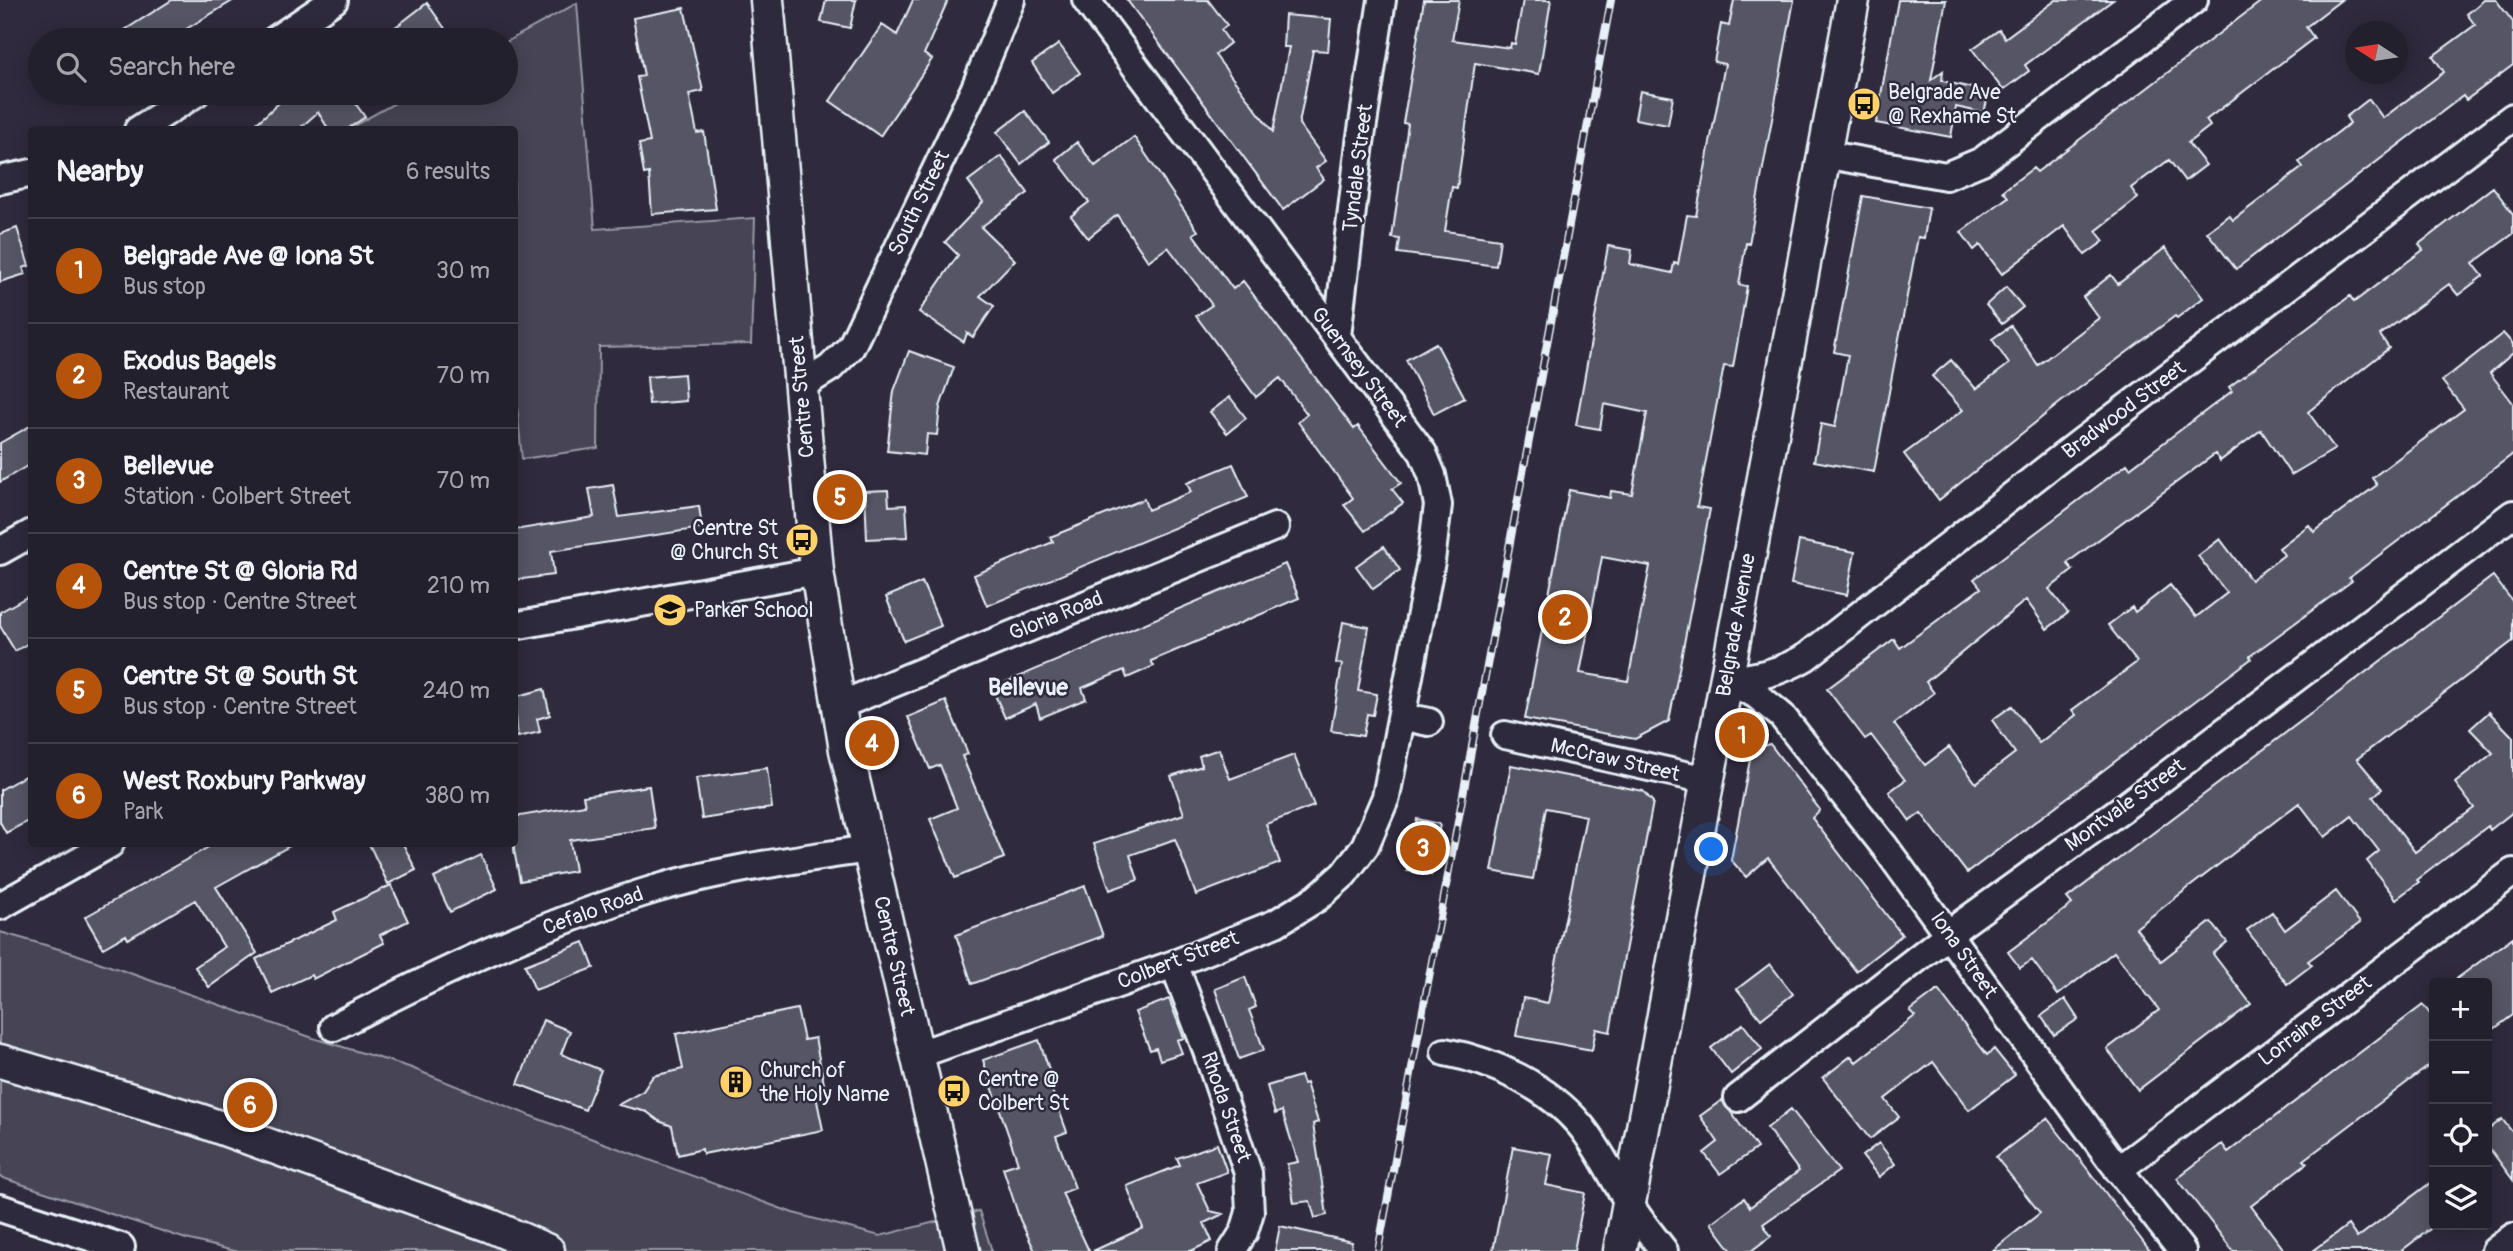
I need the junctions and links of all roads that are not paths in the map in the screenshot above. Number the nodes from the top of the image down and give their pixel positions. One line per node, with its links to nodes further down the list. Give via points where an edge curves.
1 (334, 0): 8 (street)
2 (767, 0): 16 (main road, Centre Street)
3 (1011, 0): 16 (street, South Street, via 975,88 851,347 830,368)
4 (1086, 0): 15 (street, Guernsey Street)
5 (1382, 0): 15 (street, Tyndale Street)
6 (1853, 0): 12 (main road, Belgrade Avenue)
7 (2194, 0): 12 (street, via 1982,161 1946,176)
8 (293, 28)
9 (177, 105): 11 (street)
10 (2513, 117): 23 (street, Bradwood Street, via 2081,442 1806,657 1782,671)
11 (144, 126)
12 (1823, 154): 23 (main road, Belgrade Avenue)
13 (28, 174): 14 (street)
14 (0, 180)
15 (1337, 336): 27 (street, Guernsey Street, via 1423,453 1438,505)
16 (801, 386): 21 (main road, Centre Street)
17 (2513, 514): 32 (street, Montvale Street)
18 (1275, 527): 24 (street, Gloria Road)
19 (28, 535): 20 (street)
20 (0, 551)
21 (817, 571): 22 (street); 24 (main road, Centre Street)
22 (518, 625)
23 (1726, 680): 26 (main road, Belgrade Avenue); 32 (street, Iona Street, via 1755,694 1782,716)
24 (838, 705): 29 (main road, Centre Street)
25 (1514, 737): 26 (street, McCraw Street)
26 (1707, 780): 40 (main road, Belgrade Avenue)
27 (1386, 797): 33 (street, Colbert Street, via 1365,846 1344,874 1280,934)
28 (105, 847): 31 (street)
29 (868, 849): 34 (street, Cefalo Road, via 730,870 655,888 583,912 446,969); 36 (main road, Centre Street)
30 (2513, 872): 39 (street, Lorraine Street)
31 (0, 906)
32 (1948, 935): 38 (street, Montvale Street); 39 (street, Iona Street)
33 (1174, 964): 36 (street, Colbert Street); 46 (street, Rhoda Street, via 1248,1173 1250,1212)
34 (334, 1027)
35 (1445, 1052): 40 (street, via 1505,1071 1562,1108 1594,1143)
36 (917, 1055): 44 (main road, Centre Street)
37 (0, 1061): 45 (main road, via 199,1120)
38 (1738, 1098)
39 (2118, 1170): 49 (street, Iona Street)
40 (1629, 1203): 47 (main road, Belgrade Avenue); 48 (street)
41 (0, 1208): 43 (street)
42 (2513, 1237): 50 (street)
43 (121, 1247)
44 (960, 1248)
45 (548, 1251)
46 (1232, 1251)
47 (1620, 1251)
48 (1664, 1251)
49 (2182, 1251)
50 (2495, 1251)

